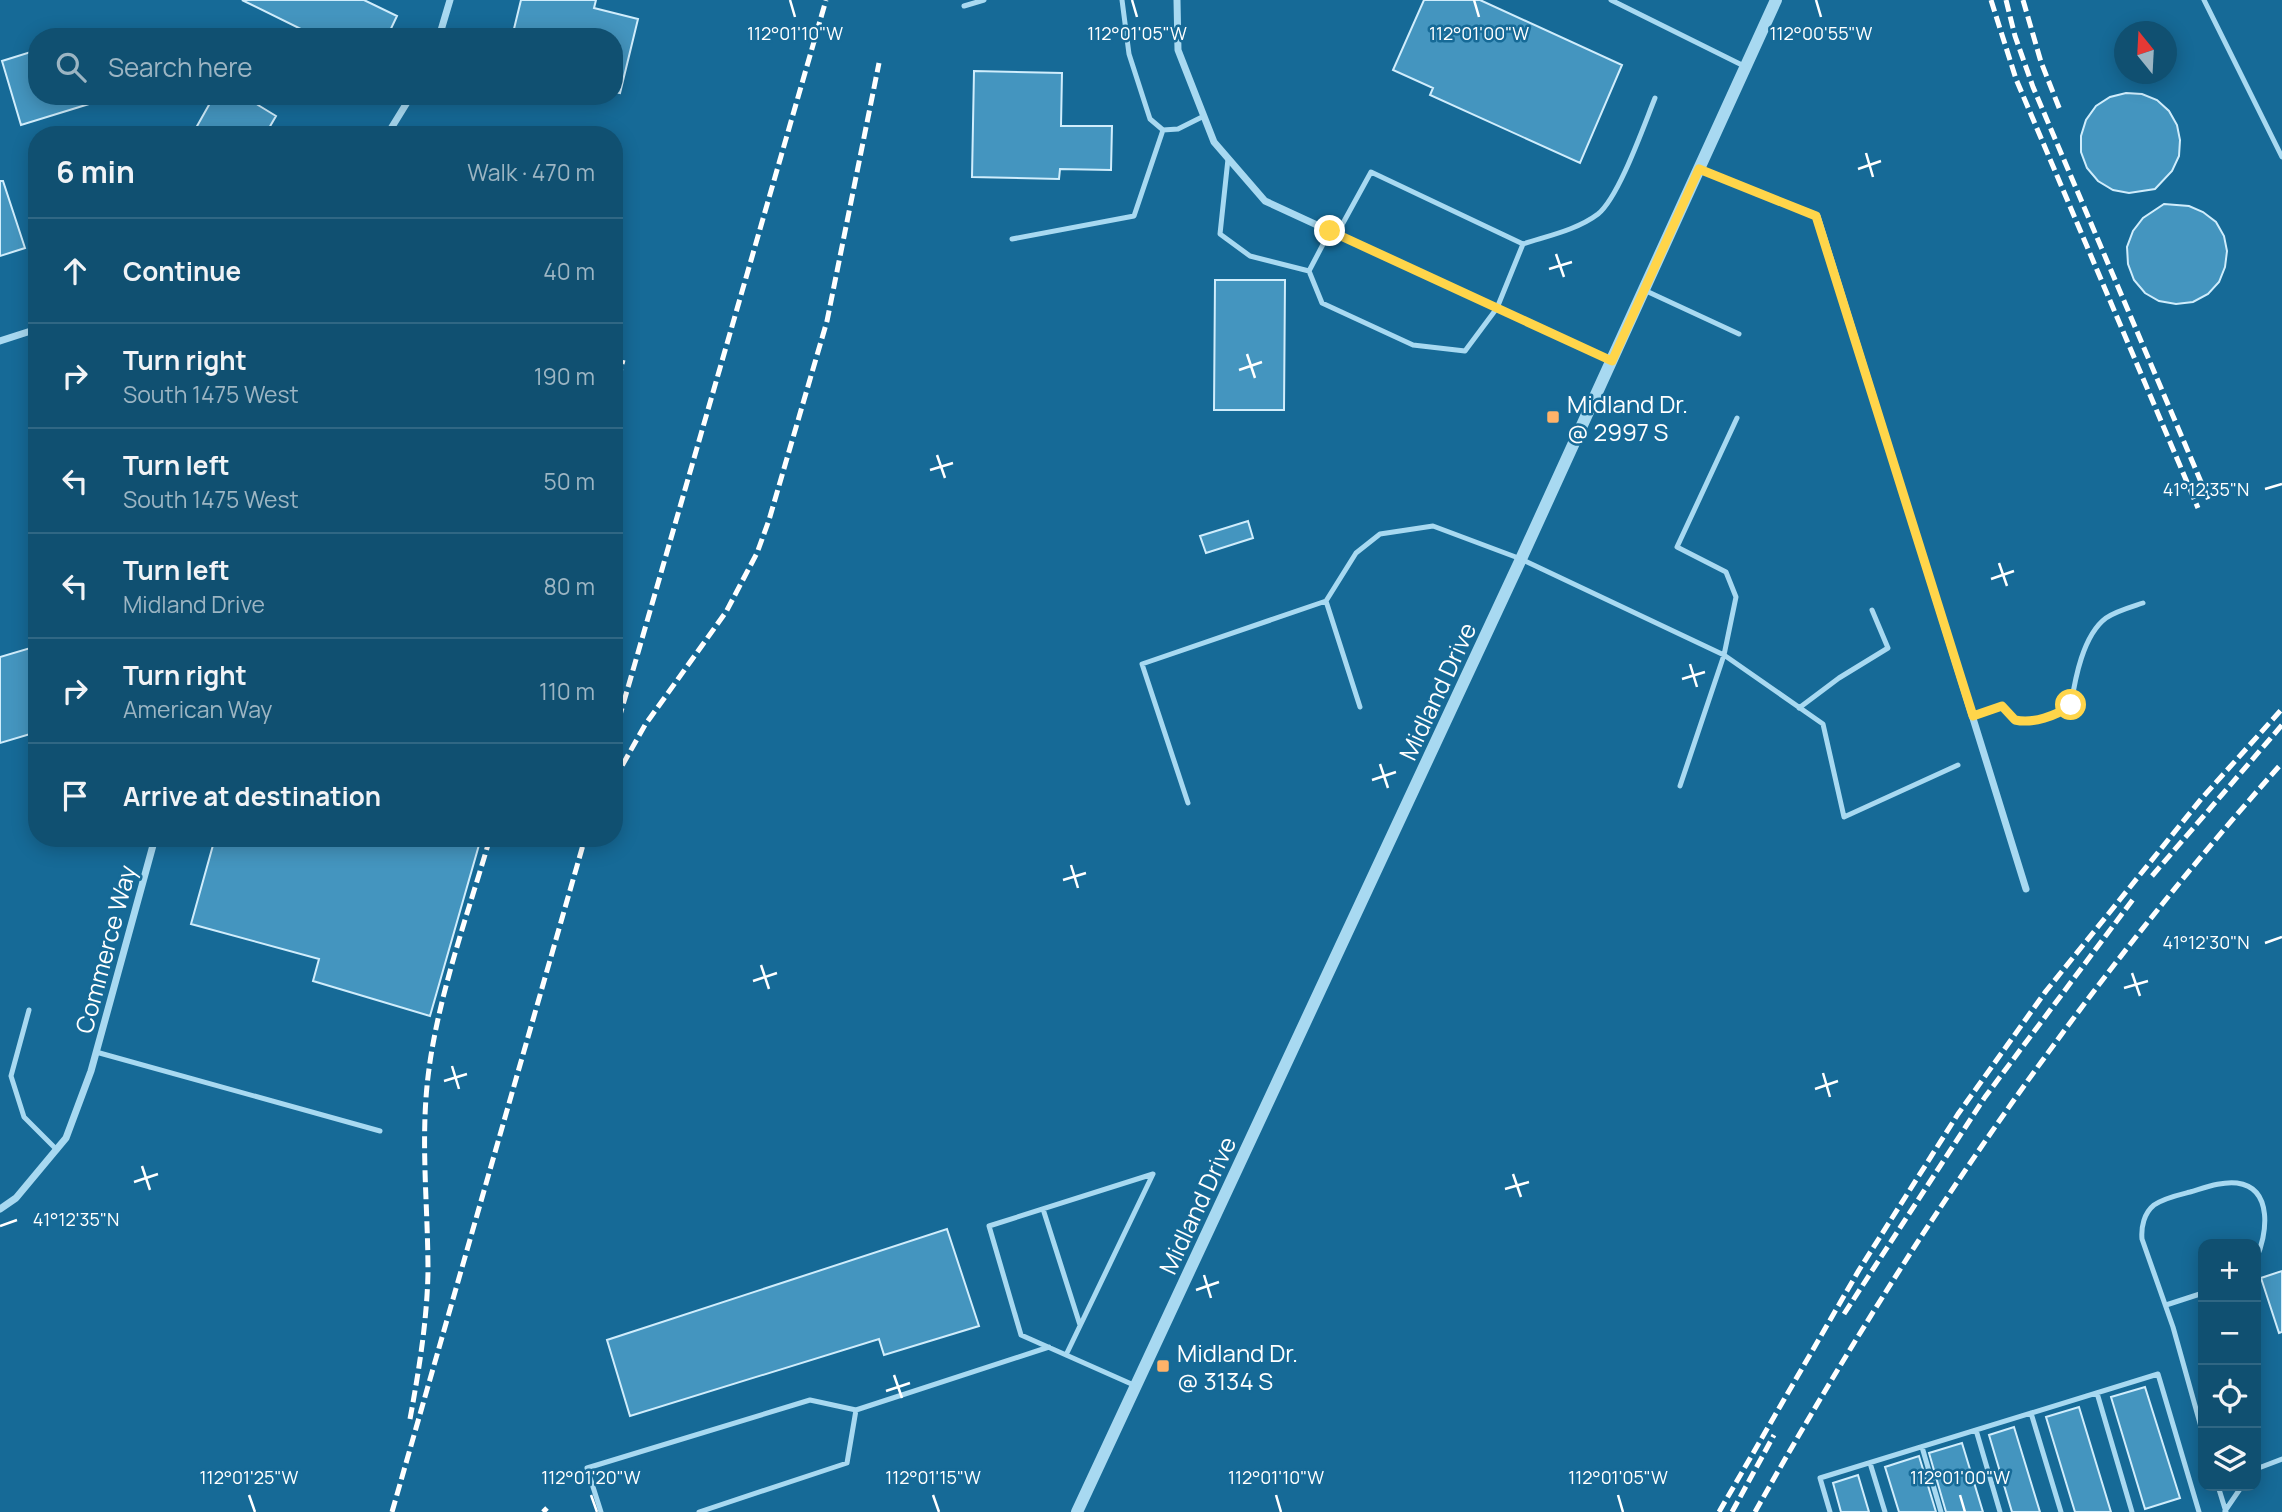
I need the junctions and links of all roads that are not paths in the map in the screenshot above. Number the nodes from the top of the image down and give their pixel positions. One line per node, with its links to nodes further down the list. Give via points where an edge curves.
1 (450, 0): 9 (street)
2 (984, 0): 8 (lane)
3 (1122, 0): 15 (lane, via 1129,54 1150,119)
4 (1177, 0): 13 (street, via 1178,50)
5 (1611, 0): 10 (lane)
6 (1776, 0): 10 (street, Midland Drive)
7 (2204, 0): 16 (lane)
8 (964, 6)
9 (442, 28)
10 (1746, 67): 18 (street, Midland Drive)
11 (1655, 98): 21 (lane, via 1617,187 1600,213)
12 (405, 105): 14 (street)
13 (1204, 116): 15 (lane, via 1178,129); 17 (street, via 1214,142)
14 (393, 126)
15 (1163, 130): 20 (lane, via 1134,216)
16 (2282, 157)
17 (1228, 159): 19 (street, via 1265,201); 22 (lane, via 1220,234 1250,256)
18 (1699, 169): 23 (street, Midland Drive); 37 (street, via 1816,216)
19 (1333, 232): 21 (lane, via 1371,172); 22 (lane); 24 (street)
20 (1012, 239)
21 (1523, 244): 24 (lane)
22 (1309, 271): 24 (lane, via 1322,303 1413,345 1465,351)
23 (1644, 290): 26 (lane); 28 (street, Midland Drive)
24 (1497, 308): 28 (street)
25 (28, 332): 27 (street)
26 (1739, 334)
27 (0, 341)
28 (1612, 361): 30 (street, Midland Drive)
29 (1737, 418): 34 (lane, via 1677,547 1726,572 1737,597)
30 (1521, 559): 31 (lane, via 1433,526 1380,534 1356,553); 34 (lane); 55 (street, Midland Drive)
31 (1326, 601): 35 (lane); 40 (lane, via 1142,664)
32 (2143, 603): 37 (lane, via 2106,618 2097,628 2076,677 2071,705 2064,710 2028,722 2015,720 2002,706)
33 (1872, 610): 36 (lane, via 1888,648)
34 (1724, 655): 36 (lane); 39 (lane)
35 (1360, 707)
36 (1799, 708): 38 (lane, via 1823,724 1844,817)
37 (1973, 716): 42 (street)
38 (1958, 765)
39 (1680, 786)
40 (1188, 803)
41 (153, 847): 44 (street, Commerce Way)
42 (2026, 889)
43 (29, 1010): 46 (lane, via 11,1076 24,1117)
44 (96, 1052): 45 (lane); 46 (street, Commerce Way, via 66,1138)
45 (380, 1131)
46 (57, 1150): 47 (street, Commerce Way, via 16,1198)
47 (0, 1209)
48 (1043, 1209): 52 (lane); 52 (lane, via 1153,1174); 53 (lane, via 989,1226 1021,1335)
49 (2261, 1246): 51 (lane, via 2266,1216 2260,1199 2247,1186 2219,1184 2160,1202 2147,1214 2142,1239)
50 (2198, 1295): 51 (lane)
51 (2166, 1305): 59 (lane)
52 (1080, 1325): 54 (lane)
53 (1049, 1347): 54 (lane); 57 (lane)
54 (1066, 1355): 55 (lane)
55 (1136, 1386): 69 (street, Midland Drive)
56 (2097, 1393): 58 (lane); 75 (lane); 76 (lane, via 2158,1374)
57 (856, 1410): 67 (lane, via 810,1400 587,1468); 68 (lane, via 847,1463)
58 (2031, 1413): 60 (lane); 74 (lane)
59 (2201, 1428)
60 (1976, 1430): 61 (lane); 73 (lane)
61 (1922, 1447): 63 (lane); 72 (lane)
62 (2282, 1458): 64 (lane)
63 (1870, 1463): 70 (lane, via 1820,1478); 71 (lane)
64 (2261, 1467)
65 (2220, 1491): 77 (lane)
66 (2239, 1491): 77 (lane)
67 (601, 1512)
68 (699, 1512)
69 (1077, 1512)
70 (1830, 1512)
71 (1885, 1512)
72 (1941, 1512)
73 (2000, 1512)
74 (2061, 1512)
75 (2132, 1512)
76 (2199, 1512)
77 (2226, 1512)

